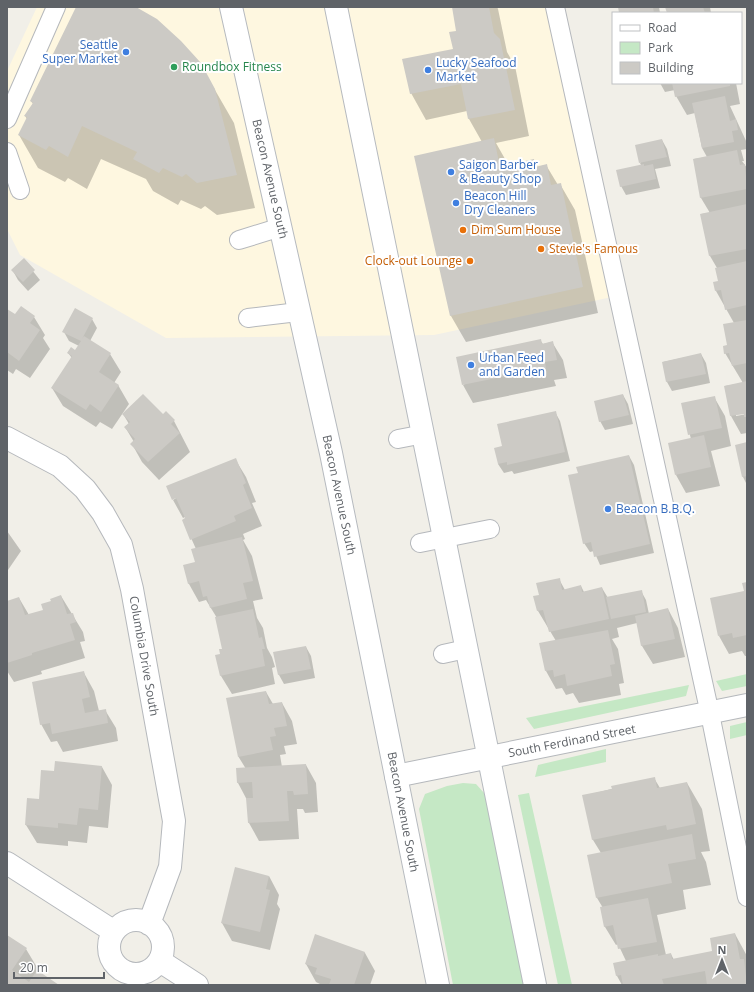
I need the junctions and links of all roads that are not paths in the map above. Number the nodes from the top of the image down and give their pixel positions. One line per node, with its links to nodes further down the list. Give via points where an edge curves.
1 (56, 7): 5 (lane)
2 (231, 7): 8 (main road, Beacon Avenue South)
3 (336, 7): 12 (main road)
4 (555, 7): 21 (lane)
5 (7, 119)
6 (7, 152): 7 (lane)
7 (20, 190)
8 (281, 227): 9 (lane); 10 (main road, Beacon Avenue South)
9 (239, 240)
10 (298, 312): 11 (lane); 23 (main road, Beacon Avenue South, via 331,453)
11 (248, 318)
12 (424, 434): 14 (lane); 16 (main road)
13 (7, 438): 26 (main road, Columbia Drive South, via 60,466 86,489 103,512 121,545 132,589 174,821 170,867)
14 (398, 439)
15 (490, 529): 16 (lane)
16 (444, 538): 17 (lane); 18 (main road)
17 (420, 543)
18 (466, 649): 19 (lane); 22 (main road)
19 (443, 654)
20 (747, 706): 21 (main road, South Ferdinand Street)
21 (710, 714): 22 (main road, South Ferdinand Street); 25 (lane)
22 (487, 757): 23 (main road, South Ferdinand Street); 32 (main road)
23 (396, 776): 31 (main road, Beacon Avenue South)
24 (7, 863): 27 (main road)
25 (747, 897)
26 (149, 924): 27 (main road, via 144,921 130,921); 28 (main road, via 158,931 162,939)
27 (113, 931): 29 (main road, via 109,941 109,954 116,966)
28 (160, 961): 29 (main road, via 141,974); 30 (main road)
29 (118, 978)
30 (197, 985)
31 (438, 985)
32 (536, 985)

